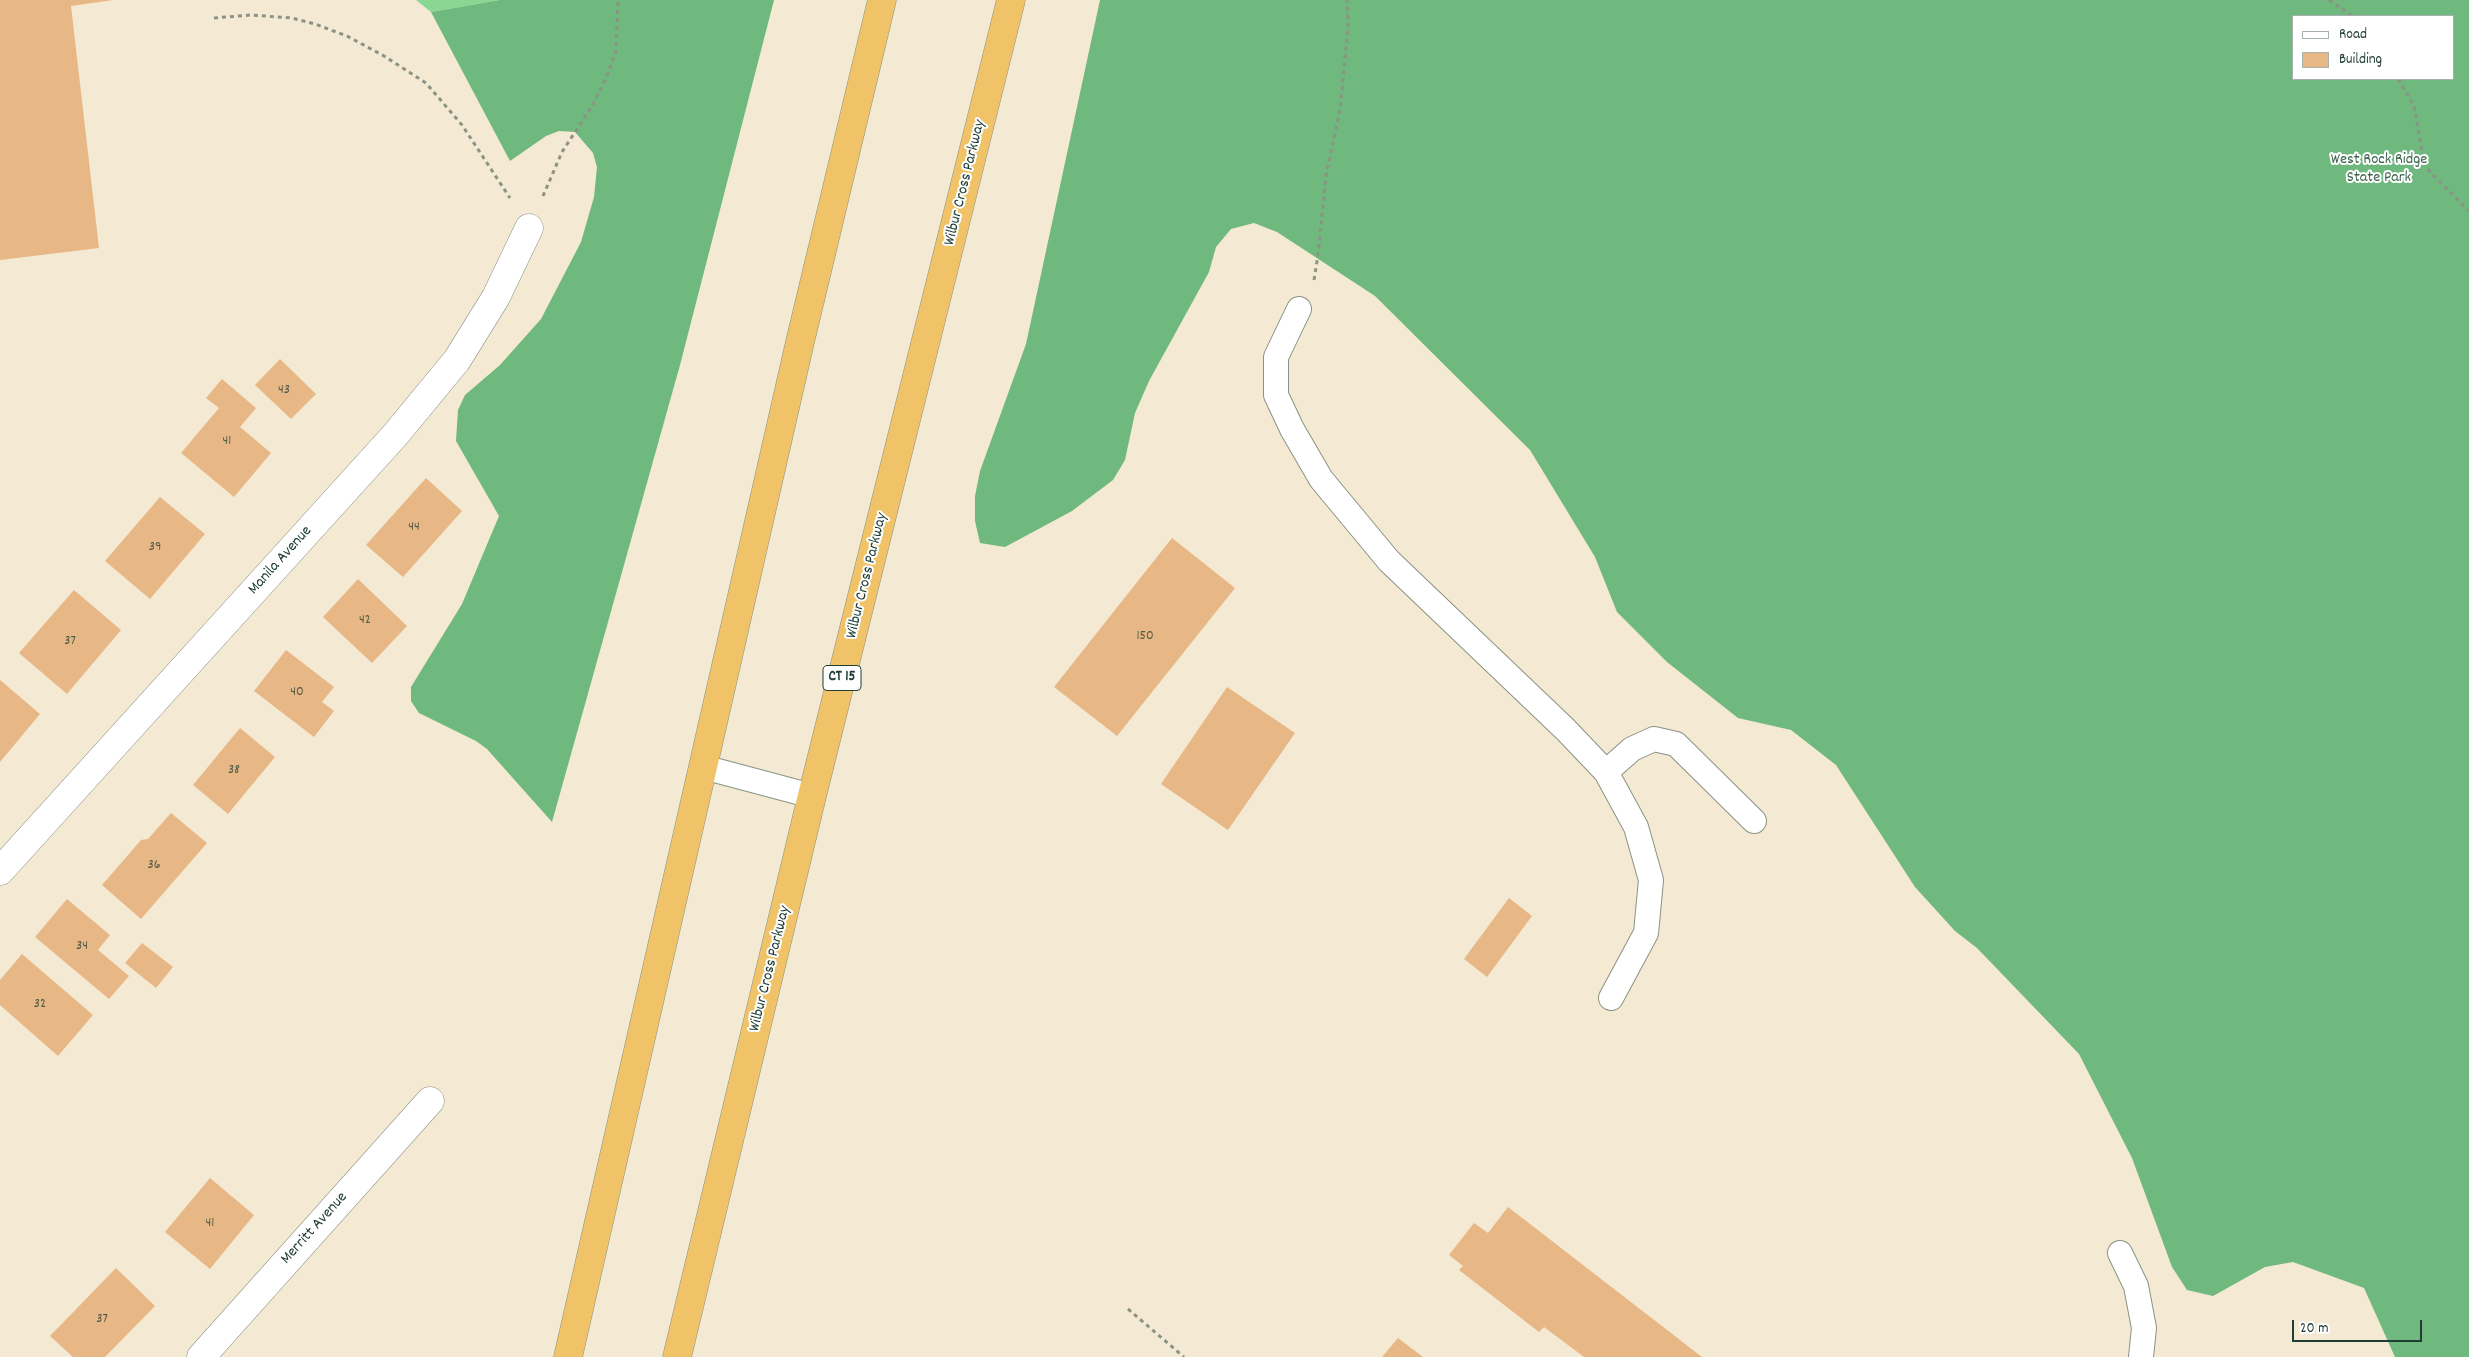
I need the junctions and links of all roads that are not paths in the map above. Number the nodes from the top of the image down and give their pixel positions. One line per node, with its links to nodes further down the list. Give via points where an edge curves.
1 (882, 0): 5 (highway)
2 (1011, 0): 7 (highway, Wilbur Cross Parkway / CT 15)
3 (529, 228): 9 (street, Manila Avenue, via 496,297 457,360 396,434)
4 (1299, 309): 6 (lane, via 1276,357 1276,395 1321,479 1389,561)
5 (703, 767): 7 (lane); 14 (highway)
6 (1606, 772): 8 (lane, via 1632,749 1654,739 1676,744); 10 (lane, via 1636,827 1651,880 1646,933)
7 (812, 796): 15 (highway, Wilbur Cross Parkway / CT 15)
8 (1754, 821)
9 (0, 871)
10 (1611, 998)
11 (430, 1101): 13 (street, Merritt Avenue)
12 (2120, 1253): 16 (lane, via 2136,1286 2144,1328)
13 (201, 1357)
14 (568, 1357)
15 (677, 1357)
16 (2141, 1357)

